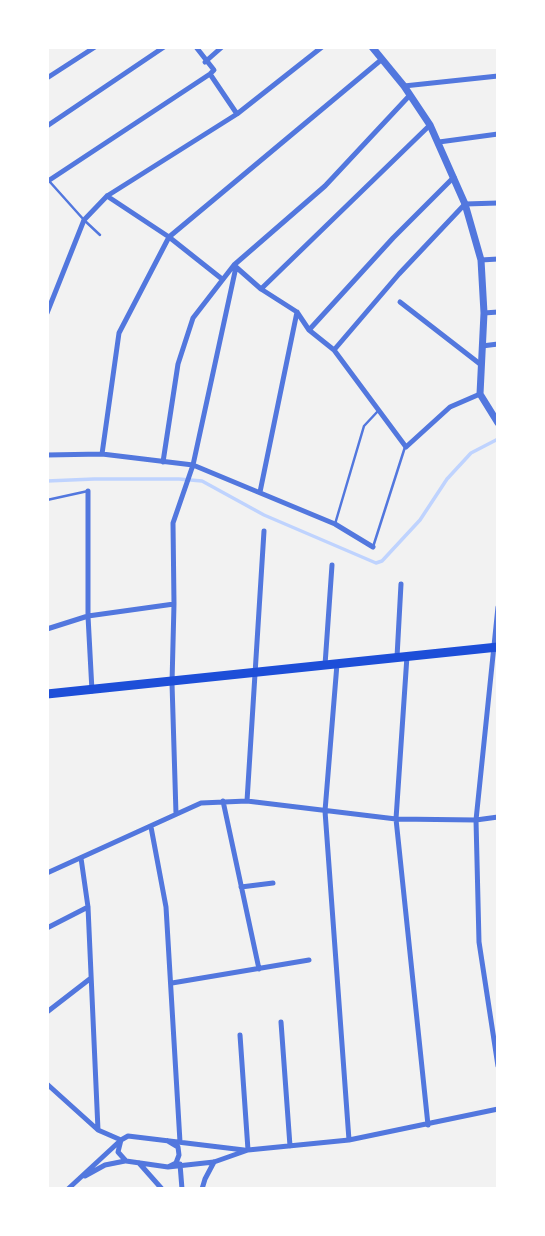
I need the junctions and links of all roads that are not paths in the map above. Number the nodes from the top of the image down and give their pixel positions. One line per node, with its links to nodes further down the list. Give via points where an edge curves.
1 (95, 47): 11 (street)
2 (164, 47): 16 (street)
3 (195, 47): 8 (street)
4 (222, 47): 8 (street)
5 (322, 47): 14 (street)
6 (372, 47): 7 (street)
7 (381, 60): 12 (street); 26 (street)
8 (205, 62): 9 (street)
9 (212, 72): 14 (street); 20 (street)
10 (498, 76): 12 (street)
11 (47, 78)
12 (404, 86): 13 (street)
13 (410, 94): 15 (street); 29 (street, via 325,186)
14 (237, 114): 21 (street)
15 (430, 125): 18 (street); 31 (street)
16 (47, 126)
17 (498, 134): 18 (street)
18 (439, 142): 19 (street)
19 (455, 177): 23 (street); 37 (street)
20 (48, 180): 24 (lane)
21 (107, 196): 24 (street); 26 (street)
22 (498, 203): 23 (street)
23 (465, 204): 28 (street); 40 (street)
24 (84, 220): 25 (lane); 35 (street)
25 (100, 235)
26 (169, 237): 30 (street); 46 (street, via 119,333)
27 (498, 259): 28 (street)
28 (481, 260): 36 (street)
29 (235, 266): 30 (street); 31 (street); 49 (street)
30 (222, 279): 48 (street, via 193,318 178,364)
31 (261, 289): 33 (street)
32 (400, 302): 41 (street)
33 (297, 312): 37 (street); 51 (street)
34 (498, 312): 36 (street)
35 (47, 313)
36 (484, 313): 39 (street)
37 (309, 330): 40 (street)
38 (498, 344): 39 (street)
39 (482, 346): 41 (street)
40 (334, 350): 43 (street)
41 (480, 364): 42 (street)
42 (480, 394): 44 (street); 45 (street, via 450,407)
43 (378, 411): 45 (street); 53 (lane, via 364,426)
44 (498, 423)
45 (406, 447): 55 (lane)
46 (102, 454): 47 (street); 48 (street)
47 (47, 455)
48 (163, 462): 49 (street)
49 (193, 465): 51 (street); 58 (street, via 173,523)
50 (88, 491): 52 (lane); 60 (street)
51 (260, 492): 53 (street)
52 (47, 500)
53 (335, 524): 55 (street)
54 (264, 531): 66 (street)
55 (373, 547)
56 (332, 565): 65 (street)
57 (401, 584): 63 (street)
58 (174, 604): 60 (street); 67 (street)
59 (498, 607): 62 (street)
60 (88, 616): 61 (street); 68 (street)
61 (47, 629)
62 (496, 647): 63 (main road); 76 (street)
63 (402, 657): 64 (main road); 75 (street)
64 (337, 664): 65 (main road); 72 (street)
65 (325, 665): 66 (main road)
66 (256, 673): 67 (main road); 71 (street)
67 (172, 683): 68 (main road); 73 (street)
68 (92, 691): 69 (main road)
69 (47, 694)
70 (223, 801): 71 (street); 73 (street, via 201,803); 81 (street)
71 (247, 801): 72 (street)
72 (325, 811): 75 (street); 97 (street)
73 (176, 814): 77 (street)
74 (498, 817): 76 (street)
75 (396, 819): 76 (street); 94 (street)
76 (476, 820): 91 (street, via 479,942)
77 (151, 827): 78 (street); 87 (street, via 166,907)
78 (81, 858): 79 (street); 82 (street)
79 (47, 873)
80 (273, 883): 81 (street)
81 (241, 887): 85 (street)
82 (88, 907): 83 (street); 86 (street)
83 (47, 928)
84 (309, 960): 85 (street)
85 (259, 970): 87 (street)
86 (91, 978): 88 (street); 95 (street)
87 (172, 983): 99 (street)
88 (47, 1012)
89 (281, 1022): 100 (street)
90 (240, 1035): 101 (street)
91 (498, 1066)
92 (47, 1084): 95 (street)
93 (498, 1109): 94 (street)
94 (428, 1125): 97 (street)
95 (98, 1130): 96 (street)
96 (121, 1140): 98 (street, via 133,1136); 103 (street, via 118,1152); 108 (street)
97 (349, 1140): 100 (street)
98 (168, 1141): 99 (street); 102 (street, via 178,1147)
99 (180, 1142): 101 (street)
100 (290, 1146): 101 (street)
101 (248, 1150): 104 (street)
102 (179, 1155): 106 (street); 107 (street)
103 (126, 1161): 105 (street); 108 (street, via 104,1165)
104 (214, 1162): 106 (street); 112 (street)
105 (139, 1163): 107 (street); 110 (street)
106 (180, 1165): 107 (street); 111 (street)
107 (168, 1167)
108 (77, 1181): 109 (street)
109 (68, 1189)
110 (162, 1189)
111 (182, 1189)
112 (202, 1189)

